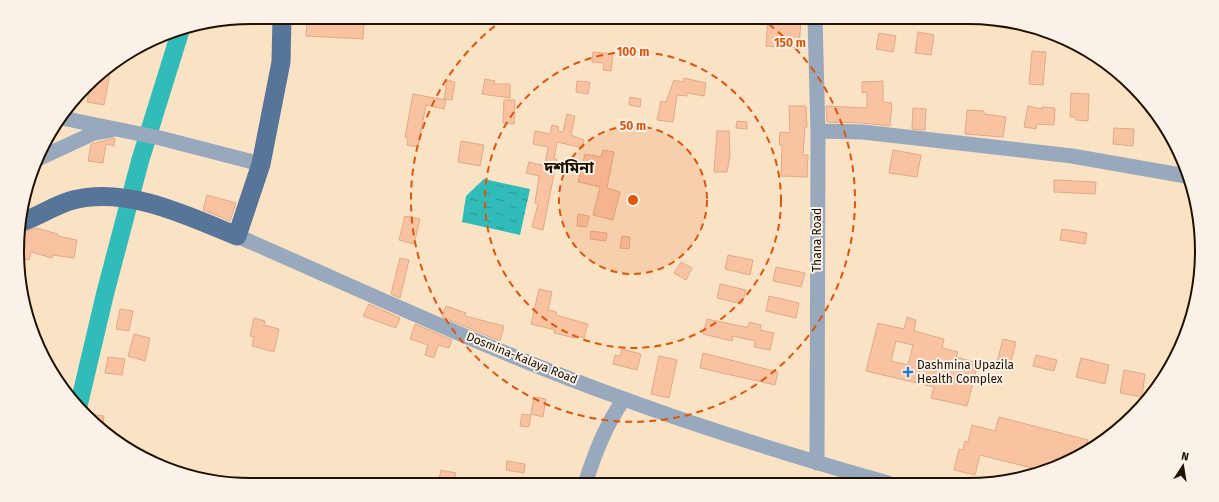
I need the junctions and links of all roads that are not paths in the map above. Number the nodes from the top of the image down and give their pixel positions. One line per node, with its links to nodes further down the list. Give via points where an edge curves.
1 (282, 24): 7 (main road, via 281,62)
2 (815, 24): 5 (street, Thana Road)
3 (67, 119): 4 (street)
4 (118, 129): 6 (street, via 94,133); 7 (street)
5 (818, 131): 8 (street, via 863,132 1050,154); 12 (street, Thana Road)
6 (45, 156)
7 (261, 164): 10 (main road)
8 (1182, 175)
9 (26, 220): 10 (main road, Dosmina-Kalaya Road, via 70,200 96,196 111,197 157,205)
10 (237, 236): 11 (street, Dosmina-Kalaya Road, via 510,354)
11 (624, 399): 12 (street, Dosmina-Kalaya Road); 13 (street, via 599,442)
12 (817, 463): 14 (street, Dosmina-Kalaya Road)
13 (587, 478)
14 (870, 478)

